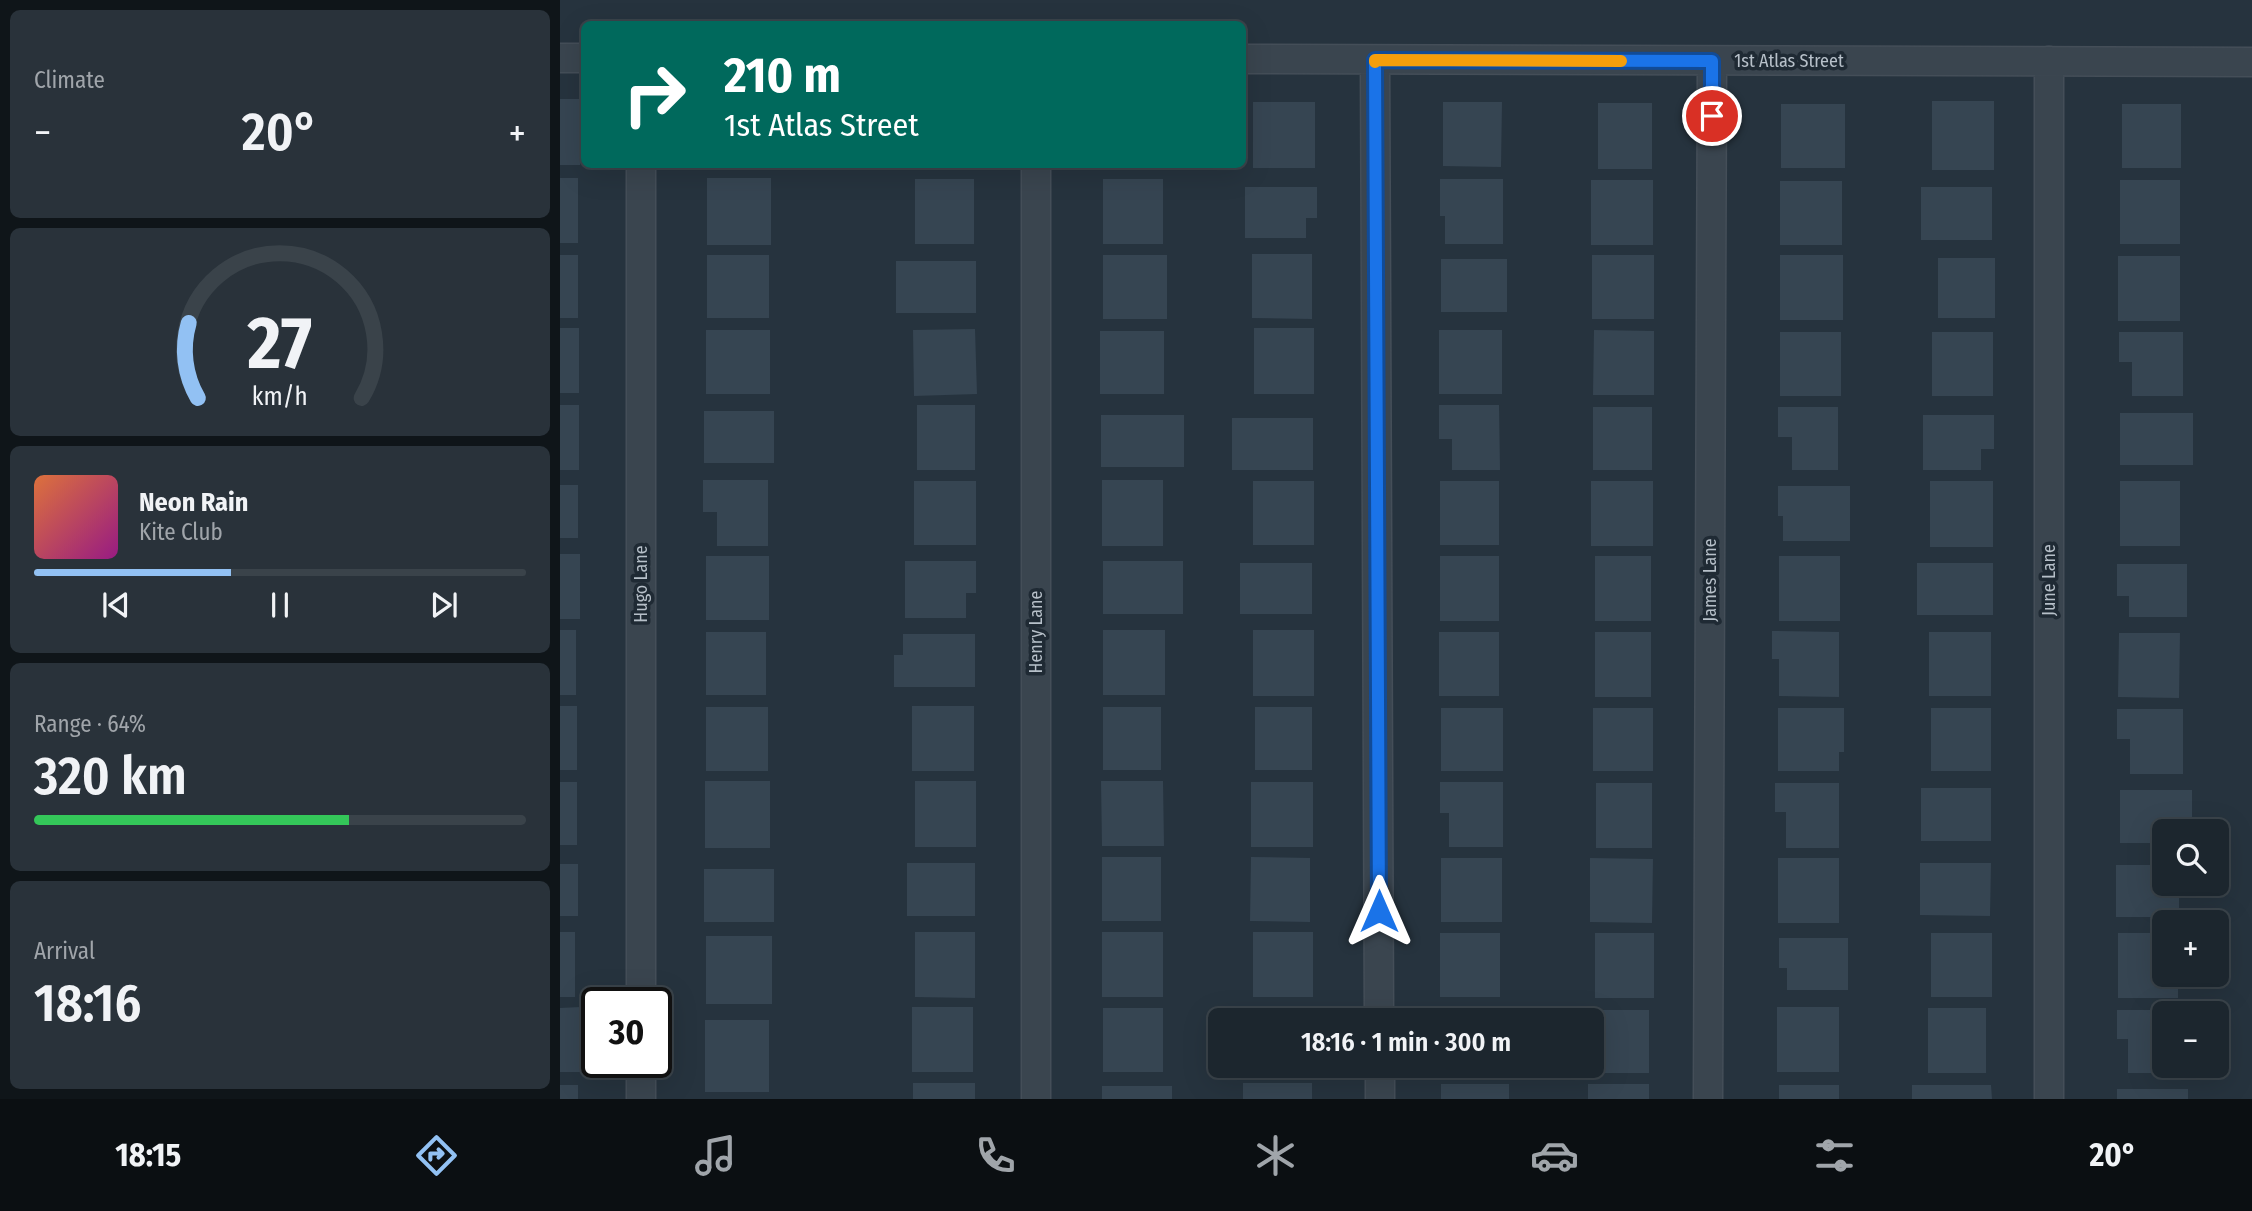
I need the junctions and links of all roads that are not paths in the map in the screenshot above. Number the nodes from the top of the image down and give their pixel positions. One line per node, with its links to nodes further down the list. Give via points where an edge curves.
1 (560, 58): 2 (street)
2 (581, 58)
3 (1246, 58): 4 (street, 1st Atlas Street)
4 (1375, 60): 5 (street, 1st Atlas Street); 11 (street)
5 (1712, 61): 6 (street, 1st Atlas Street); 17 (street, James Lane)
6 (2049, 61): 7 (street, 1st Atlas Street); 18 (street, June Lane)
7 (2252, 62)
8 (640, 168): 10 (street, Hugo Lane)
9 (1036, 168): 15 (street, Henry Lane)
10 (640, 987)
11 (1379, 1008)
12 (640, 1078): 14 (street)
13 (1380, 1078): 16 (street)
14 (640, 1099)
15 (1035, 1099)
16 (1380, 1099)
17 (1707, 1099)
18 (2049, 1099)

